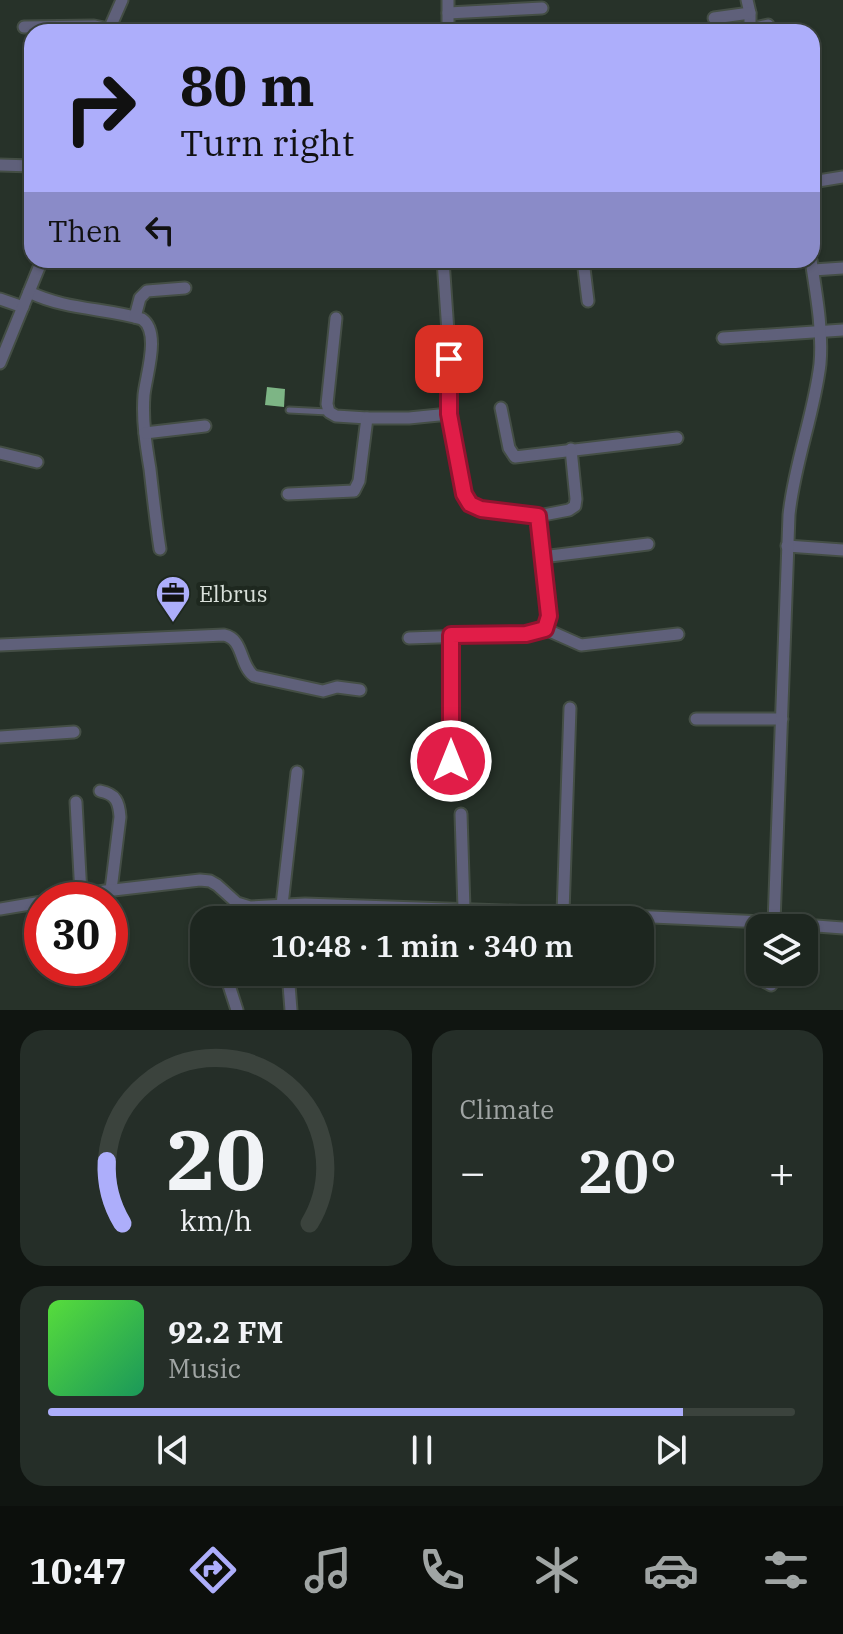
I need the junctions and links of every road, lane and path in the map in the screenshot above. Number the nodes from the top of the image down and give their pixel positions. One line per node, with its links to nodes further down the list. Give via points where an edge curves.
1 (122, 0): 7 (street)
2 (747, 0): 5 (street)
3 (448, 6): 4 (street)
4 (542, 8)
5 (750, 13): 6 (street); 8 (street)
6 (714, 18)
7 (111, 24)
8 (750, 24)
9 (0, 165): 10 (street)
10 (24, 166)
11 (843, 177): 12 (street)
12 (820, 181)
13 (820, 266): 18 (street)
14 (39, 268): 20 (street)
15 (444, 268): 33 (street)
16 (584, 268): 22 (street)
17 (812, 268): 27 (street)
18 (843, 268)
19 (185, 288): 24 (street, via 147,291)
20 (29, 292): 23 (street); 24 (street)
21 (0, 299): 23 (street)
22 (588, 301)
23 (23, 307): 29 (street)
24 (135, 317): 36 (street, via 147,322 152,334)
25 (336, 318): 32 (street)
26 (843, 330): 27 (street)
27 (820, 331): 28 (street); 44 (street, via 820,363 790,500)
28 (723, 338)
29 (0, 363)
30 (501, 408): 38 (street, via 515,457)
31 (289, 410): 32 (lane)
32 (329, 412): 34 (street)
33 (449, 414): 34 (street); 42 (street, via 470,504)
34 (367, 418): 41 (street, via 354,491)
35 (205, 426): 36 (street)
36 (145, 433): 45 (street)
37 (677, 438): 38 (street)
38 (571, 449): 42 (street, via 575,506)
39 (0, 453): 40 (street)
40 (37, 462)
41 (288, 494)
42 (538, 516): 47 (street)
43 (648, 544): 47 (street)
44 (787, 546): 46 (street); 56 (street)
45 (160, 549)
46 (843, 550)
47 (542, 557): 48 (street, via 549,616)
48 (545, 629): 49 (street, via 589,646); 50 (street)
49 (678, 634)
50 (451, 635): 51 (street); 59 (street)
51 (409, 638)
52 (0, 645): 53 (street, via 224,635 236,640 254,676 323,691)
53 (360, 690)
54 (570, 708): 71 (street)
55 (696, 719): 56 (street)
56 (782, 719): 73 (street)
57 (74, 732): 58 (street)
58 (0, 737)
59 (451, 761)
60 (297, 772): 68 (street)
61 (100, 791): 65 (street, via 115,797 119,807)
62 (76, 802): 64 (street)
63 (461, 814): 70 (street)
64 (80, 882)
65 (112, 882)
66 (128, 888): 68 (street, via 210,881 241,906)
67 (24, 905): 72 (street)
68 (282, 905): 69 (street)
69 (369, 906)
70 (464, 906)
71 (563, 906)
72 (0, 909)
73 (768, 914)
74 (654, 918): 75 (street)
75 (746, 923)
76 (818, 927): 77 (street)
77 (843, 928)
78 (229, 986): 80 (street)
79 (289, 986): 81 (street)
80 (237, 1010)
81 (291, 1010)

